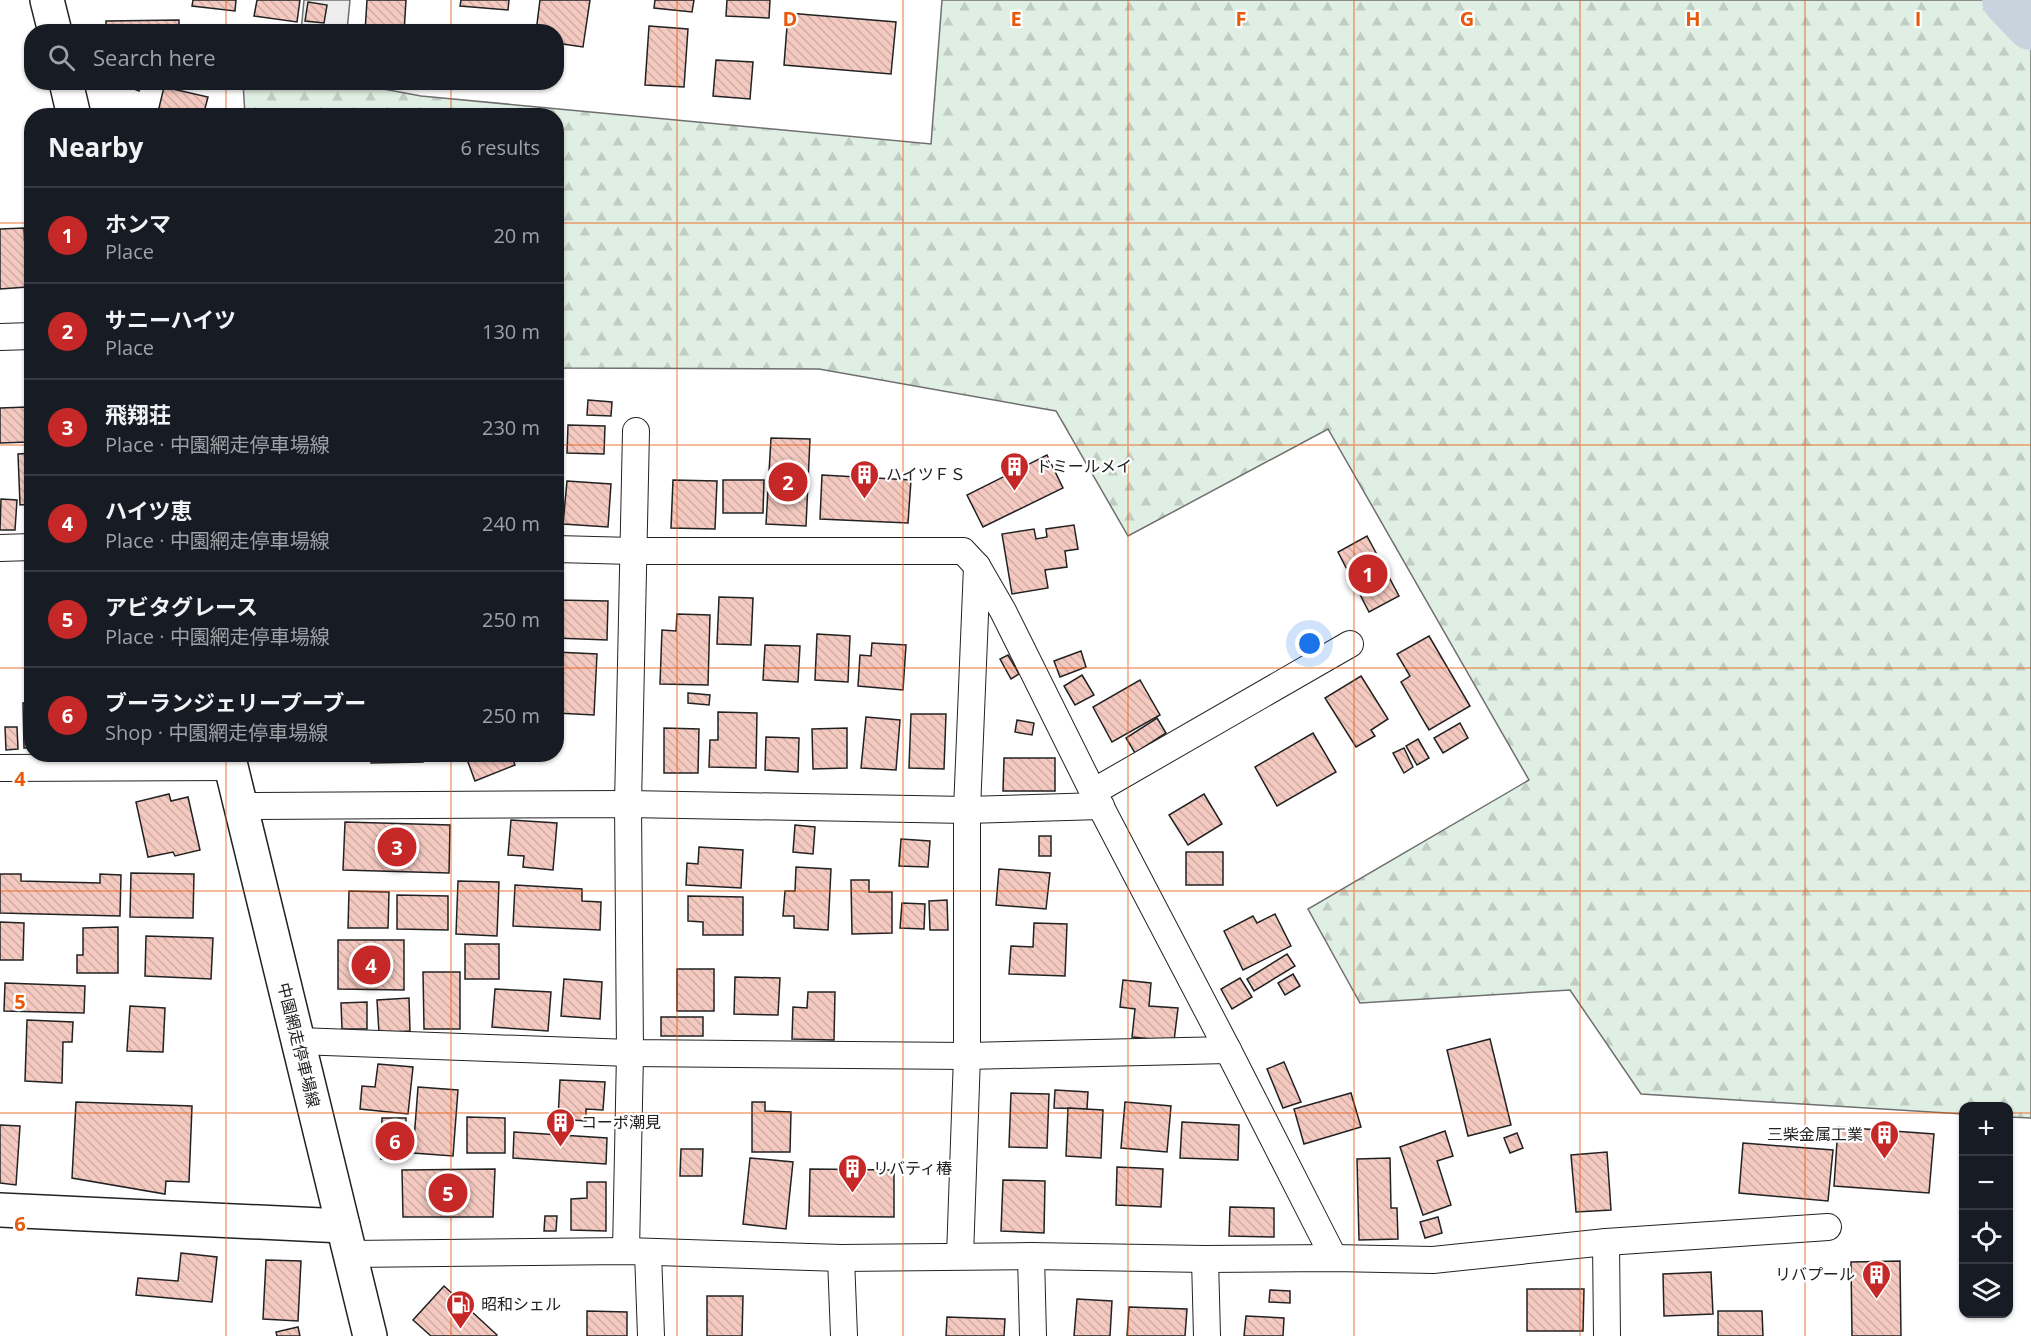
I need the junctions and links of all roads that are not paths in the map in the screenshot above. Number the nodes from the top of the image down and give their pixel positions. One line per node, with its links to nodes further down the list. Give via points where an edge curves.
1 (47, 0): 2 (main road)
2 (53, 24)
3 (68, 90): 4 (main road)
4 (72, 108)
5 (24, 336): 6 (street)
6 (0, 337)
7 (636, 431): 11 (street)
8 (24, 547): 9 (street)
9 (0, 548)
10 (564, 549): 11 (street)
11 (633, 551): 12 (street, via 963,551); 18 (street)
12 (977, 566): 17 (street); 20 (street)
13 (1350, 644): 17 (street)
14 (196, 762): 16 (street)
15 (229, 762): 19 (main road, 中園網走停車場線)
16 (0, 768)
17 (1097, 799): 20 (street); 22 (street)
18 (628, 804): 19 (street); 20 (street); 23 (street)
19 (240, 806): 21 (main road, 中園網走停車場線)
20 (966, 810): 24 (street)
21 (298, 1041): 23 (street); 27 (main road, 中園網走停車場線)
22 (1228, 1050): 24 (street); 33 (street)
23 (630, 1053): 24 (street); 29 (street)
24 (968, 1056): 30 (street)
25 (0, 1210): 27 (main road)
26 (1828, 1227): 28 (street)
27 (347, 1240): 29 (street); 35 (main road, 中園網走停車場線)
28 (1606, 1242): 33 (street, via 1433,1260); 40 (street)
29 (637, 1252): 32 (street); 36 (street)
30 (960, 1256): 31 (street); 32 (street)
31 (1031, 1256): 34 (street); 38 (street)
32 (842, 1258): 37 (street)
33 (1334, 1258): 34 (street)
34 (1205, 1259): 39 (street)
35 (370, 1336)
36 (651, 1336)
37 (844, 1336)
38 (1033, 1336)
39 (1207, 1336)
40 (1607, 1336)

